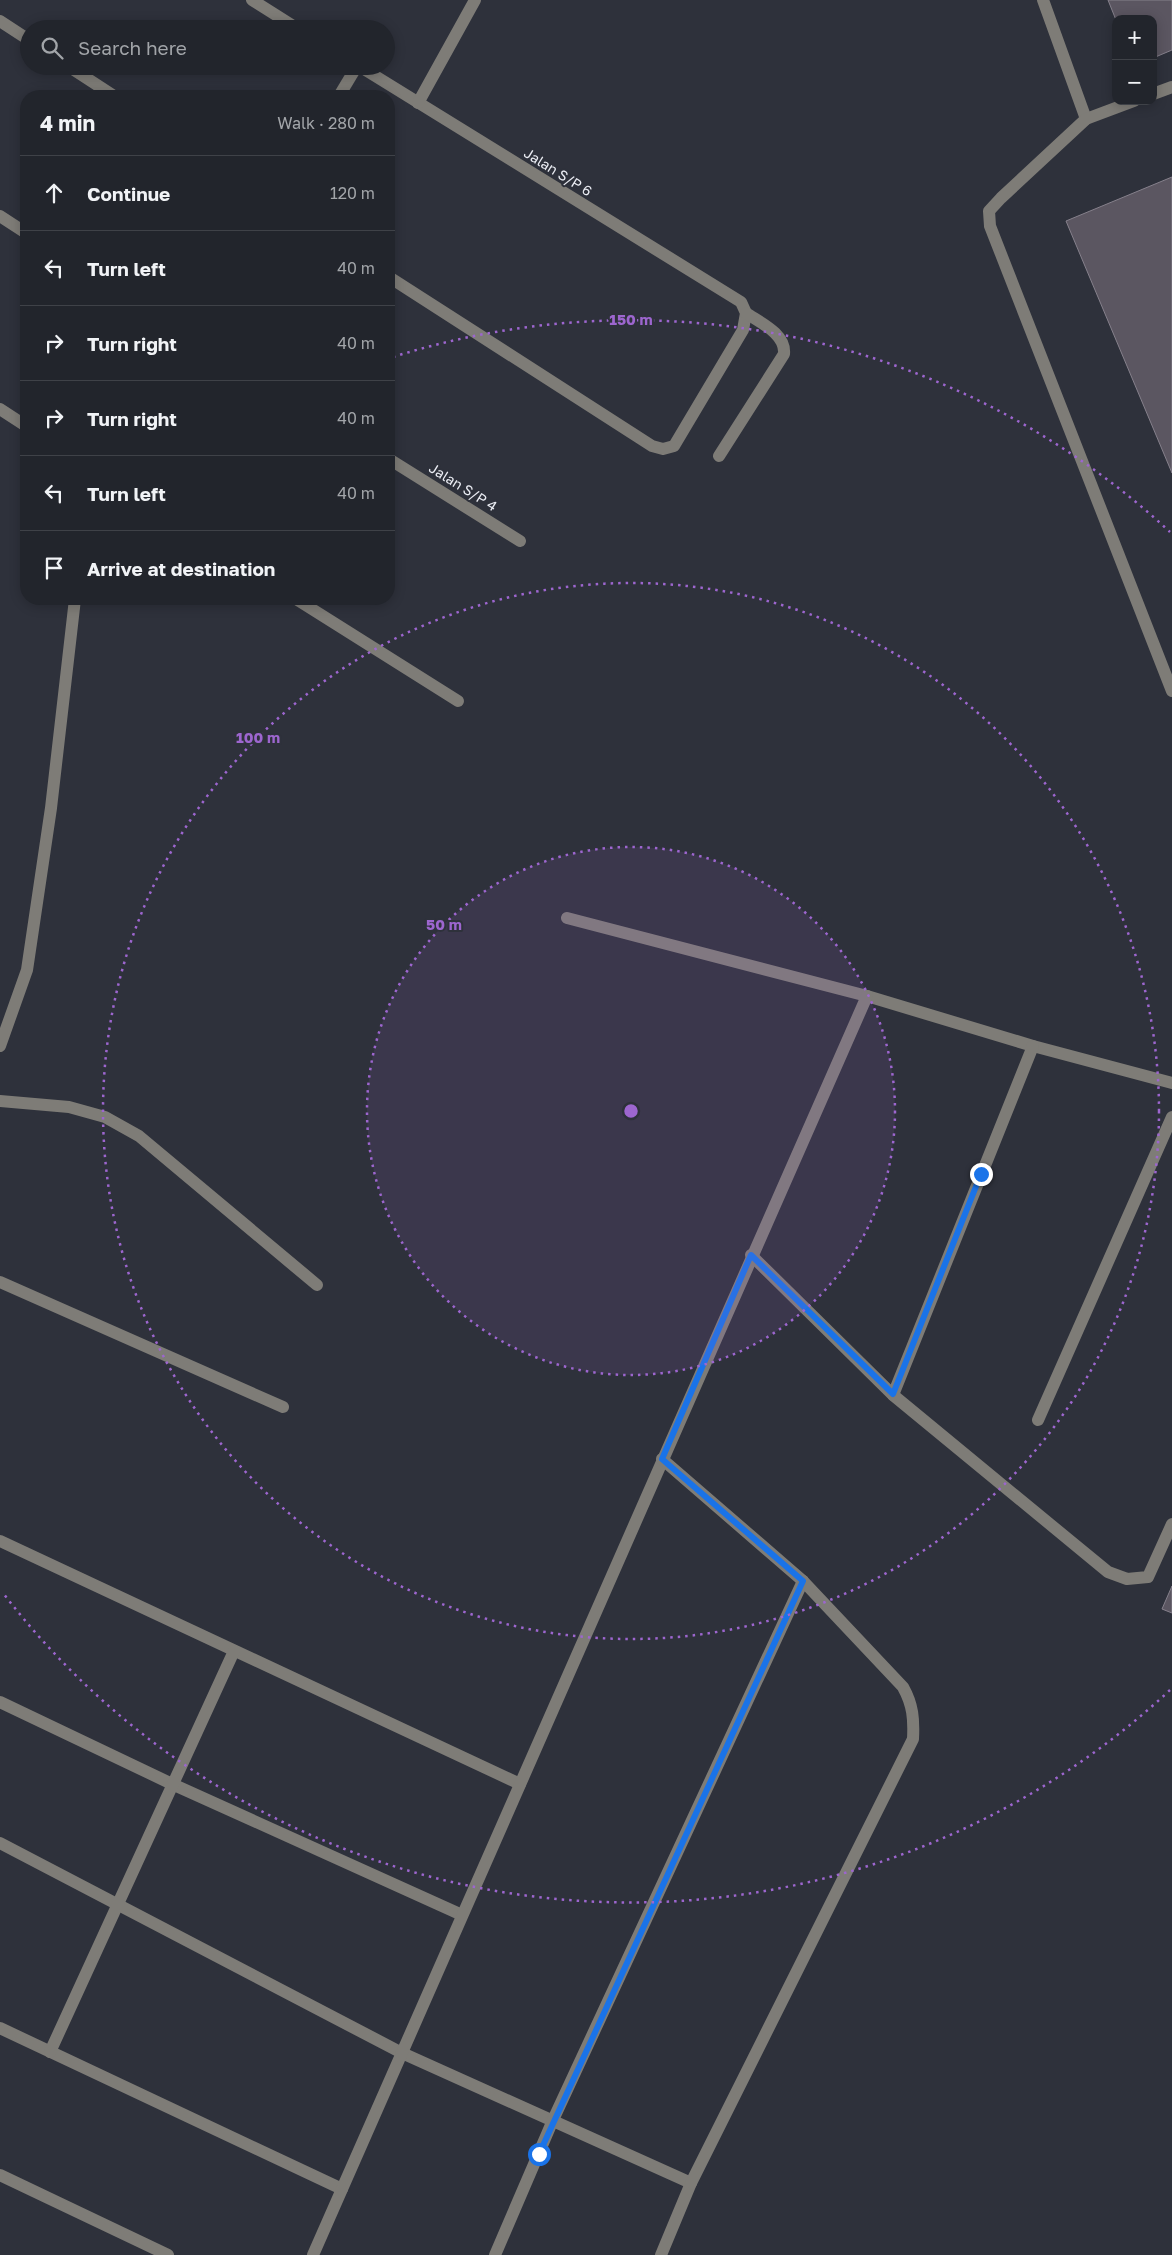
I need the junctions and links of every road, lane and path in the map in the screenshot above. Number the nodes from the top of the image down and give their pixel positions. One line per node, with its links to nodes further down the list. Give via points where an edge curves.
1 (252, 0): 4 (street)
2 (475, 0): 15 (street)
3 (1043, 0): 17 (street)
4 (272, 5): 5 (street)
5 (288, 20)
6 (0, 21): 7 (street)
7 (20, 34)
8 (82, 75): 12 (street)
9 (352, 75): 13 (street)
10 (373, 75): 15 (street, Jalan S/P 6)
11 (1172, 87): 14 (street)
12 (105, 90)
13 (343, 90)
14 (1157, 93)
15 (418, 103): 21 (street, Jalan S/P 6)
16 (1123, 105): 17 (street)
17 (1086, 119): 29 (street, via 1001,198 990,211 990,226)
18 (0, 216): 19 (street)
19 (20, 229)
20 (395, 282): 21 (street, via 652,446 663,449 674,446 743,330)
21 (744, 308): 24 (street, Jalan S/P 6, via 780,337 784,354)
22 (0, 409): 23 (street)
23 (20, 422)
24 (719, 456)
25 (395, 463): 26 (street, Jalan S/P 4)
26 (520, 541)
27 (74, 605): 33 (street, via 51,808 27,970)
28 (306, 605): 30 (street)
29 (1172, 691)
30 (458, 701)
31 (567, 918): 32 (street)
32 (867, 996): 34 (street); 38 (street)
33 (0, 1046)
34 (1033, 1046): 35 (street); 41 (street)
35 (1172, 1083)
36 (0, 1101): 40 (street, via 70,1107 105,1117 139,1136)
37 (1172, 1117): 43 (street)
38 (751, 1255): 41 (street); 44 (street)
39 (0, 1282): 42 (street)
40 (317, 1285)
41 (893, 1394): 45 (street, via 1108,1572 1127,1579 1148,1577)
42 (283, 1407)
43 (1038, 1420)
44 (662, 1459): 47 (street); 51 (street)
45 (1172, 1524)
46 (0, 1541): 48 (street)
47 (803, 1581): 58 (street); 60 (street, via 903,1688 911,1703 914,1720 912,1739)
48 (234, 1651): 50 (street); 51 (street)
49 (0, 1702): 50 (street)
50 (172, 1784): 53 (street); 54 (street)
51 (520, 1784): 54 (street)
52 (0, 1843): 53 (street)
53 (119, 1903): 56 (street); 57 (street)
54 (462, 1915): 57 (street)
55 (0, 2028): 56 (street)
56 (50, 2052): 61 (street)
57 (402, 2053): 58 (street); 61 (street)
58 (553, 2120): 60 (street); 64 (street)
59 (0, 2175): 62 (street)
60 (691, 2183): 65 (street)
61 (342, 2189): 63 (street)
62 (168, 2255)
63 (313, 2255)
64 (495, 2255)
65 (661, 2255)

